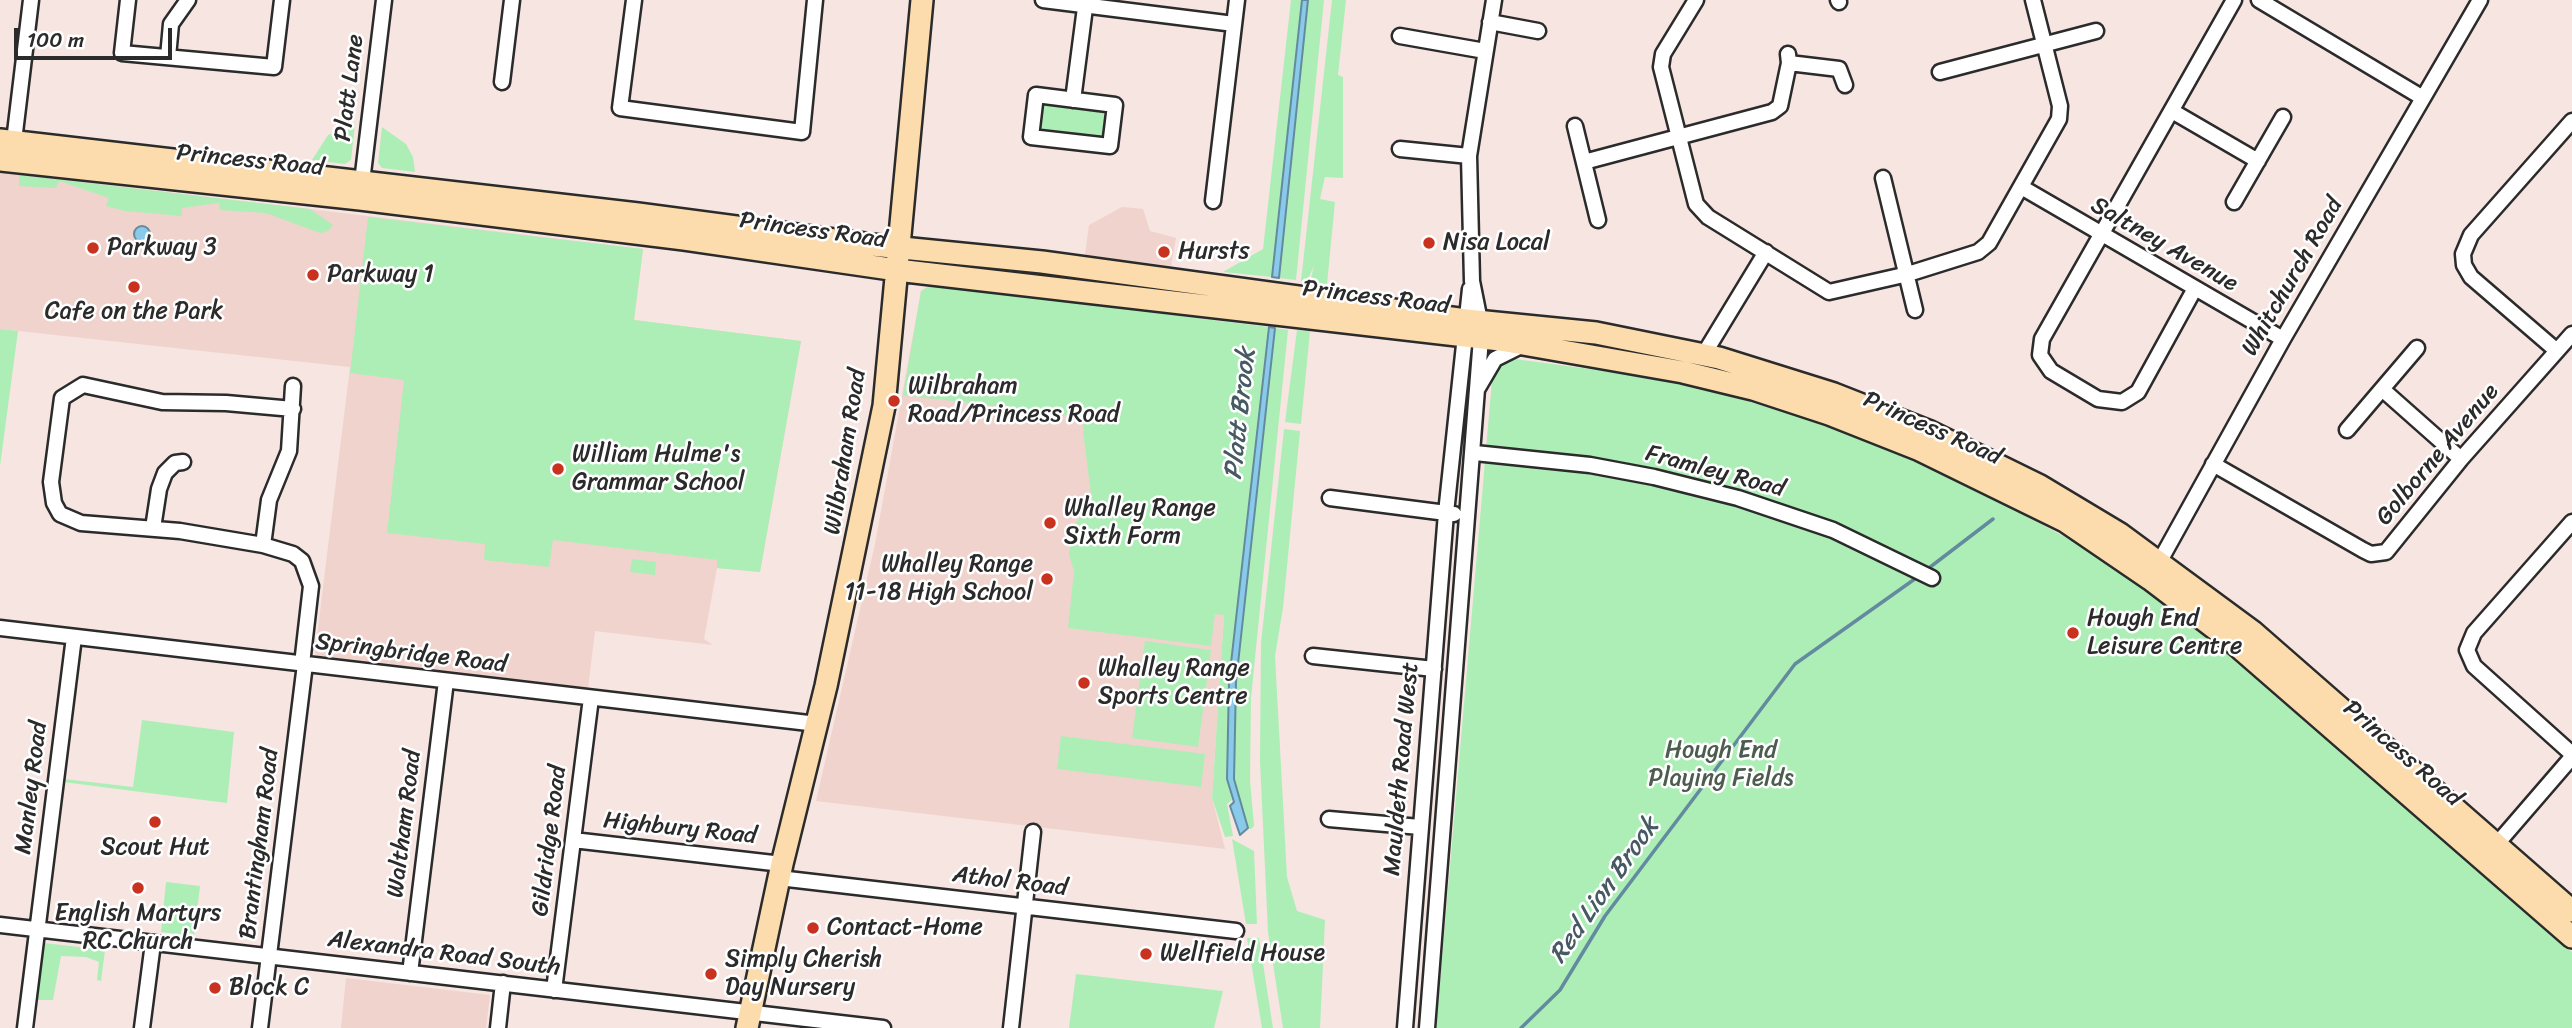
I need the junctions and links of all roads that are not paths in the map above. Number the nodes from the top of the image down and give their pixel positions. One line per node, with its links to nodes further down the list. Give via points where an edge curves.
1 (31, 0): 38 (street)
2 (128, 0): 27 (street, via 122,53)
3 (188, 0): 27 (street, via 171,24)
4 (282, 0): 27 (street, via 274,67)
5 (384, 0): 46 (street, Platt Lane)
6 (512, 0): 29 (street)
7 (634, 0): 8 (street, via 620,108 803,132)
8 (815, 0)
9 (922, 0): 51 (highway, Wilbraham Road)
10 (935, 0): 51 (highway, Wilbraham Road)
11 (1043, 0): 19 (street)
12 (1237, 0): 21 (street)
13 (1494, 0): 20 (street, Mauldeth Road West)
14 (1696, 0): 37 (street, via 1661,67)
15 (2032, 0): 25 (street)
16 (2234, 0): 33 (street)
17 (2480, 0): 31 (street, Whitchurch Road)
18 (2267, 2): 31 (street)
19 (1085, 3): 21 (street); 32 (street)
20 (1490, 22): 22 (street); 26 (street, Mauldeth Road West)
21 (1234, 24): 47 (street)
22 (1538, 31)
23 (2096, 31): 25 (street)
24 (1400, 36): 26 (street)
25 (2044, 44): 28 (street); 45 (street, via 2059,118)
26 (1485, 51): 40 (street, Mauldeth Road West)
27 (167, 57)
28 (1940, 72)
29 (502, 82)
30 (1845, 85): 37 (street, via 1839,69 1788,59 1780,106 1772,112)
31 (2423, 98): 60 (street, Whitchurch Road)
32 (1073, 100): 32 (street, via 1115,105 1110,146 1031,136 1036,96)
33 (2172, 111): 42 (street); 50 (street)
34 (2283, 117): 42 (street)
35 (2572, 121): 63 (street, via 2471,235 2463,254 2471,277)
36 (1575, 126): 43 (street)
37 (1677, 138): 43 (street); 52 (street, via 1700,211)
38 (7, 141): 46 (highway, Princess Road)
39 (1400, 149): 40 (street)
40 (1469, 156): 58 (street, Mauldeth Road West)
41 (0, 160): 46 (highway, Princess Road)
42 (2258, 161): 48 (street)
43 (1584, 163): 49 (street)
44 (1883, 178): 54 (street)
45 (2022, 188): 50 (street, Saltney Avenue); 54 (street, via 1989,243 1978,252)
46 (360, 191): 51 (highway, Princess Road); 53 (highway, Princess Road)
47 (1213, 201)
48 (2234, 202)
49 (1598, 220)
50 (2101, 235): 55 (street, Saltney Avenue); 55 (street, via 2042,339 2040,355 2050,371 2098,399 2115,403 2130,399)
51 (906, 248): 53 (highway, Wilbraham Road); 56 (highway, Princess Road)
52 (1766, 252): 54 (street, via 1829,292); 64 (street)
53 (904, 270): 56 (highway, Princess Road); 89 (highway, Wilbraham Road, via 887,354 888,384)
54 (1908, 274): 57 (street)
55 (2194, 290): 60 (street, Saltney Avenue)
56 (1260, 301): 58 (highway, Princess Road)
57 (1915, 310)
58 (1473, 328): 61 (highway, Princess Road); 64 (highway, Princess Road, via 1596,333); 67 (street, Mauldeth Road West); 75 (street, Mauldeth Road West)
59 (2572, 334): 63 (street, Golborne Avenue)
60 (2283, 339): 73 (street, Whitchurch Road)
61 (1523, 345): 67 (street, Mauldeth Road West, via 1495,359); 80 (highway, Princess Road, via 1709,377 1841,418 1920,450)
62 (2417, 348): 66 (street)
63 (2557, 351): 71 (street, Golborne Avenue)
64 (1704, 354): 80 (highway, Princess Road, via 1834,394 1928,431 2040,486)
65 (293, 386): 68 (street)
66 (2382, 389): 69 (street); 71 (street)
67 (1476, 392): 76 (street, Mauldeth Road West)
68 (293, 410): 78 (street, Brantingham Road, via 162,402 83,384 62,398 51,482 60,514 81,523); 79 (street, via 289,451 269,500)
69 (2347, 430)
70 (1475, 453): 81 (street, Framley Road, via 1590,465 1702,488 1833,530)
71 (2461, 459): 73 (street, Golborne Avenue, via 2380,554 2363,550)
72 (183, 462): 78 (street, via 165,473)
73 (2213, 464): 80 (street, Whitchurch Road)
74 (1330, 498): 75 (street)
75 (1446, 513): 76 (street); 86 (street, Mauldeth Road West)
76 (1467, 515): 116 (street, Mauldeth Road West)
77 (2572, 522): 90 (street, via 2474,633 2467,650 2474,666)
78 (153, 528): 79 (street, Brantingham Road)
79 (263, 545): 85 (street, Brantingham Road, via 293,554 309,573 311,601)
80 (2155, 570): 95 (highway, Princess Road, via 2253,632); 102 (highway, Princess Road)
81 (1932, 578)
82 (0, 628): 83 (street, Springbridge Road)
83 (74, 637): 85 (street, Springbridge Road); 100 (street, Manley Road)
84 (1313, 656): 86 (street)
85 (304, 664): 87 (street, Springbridge Road); 104 (street, Brantingham Road)
86 (1434, 669): 92 (street, Mauldeth Road West)
87 (446, 681): 88 (street, Springbridge Road); 105 (street, Waltham Road)
88 (591, 698): 89 (street, Springbridge Road); 94 (street, Gildridge Road)
89 (817, 724): 96 (highway, Wilbraham Road)
90 (2572, 756): 95 (street)
91 (1329, 818): 92 (street)
92 (1420, 827): 115 (street, Mauldeth Road West)
93 (1033, 832): 97 (street)
94 (573, 840): 96 (street, Highbury Road); 107 (street, Gildridge Road)
95 (2496, 845): 98 (highway, Princess Road)
96 (781, 871): 97 (street, Athol Road); 108 (highway, Wilbraham Road)
97 (1024, 906): 101 (street, Athol Road); 114 (street)
98 (2572, 911)
99 (0, 925): 100 (street, Alexandra Road South)
100 (37, 930): 103 (street, Alexandra Road South); 109 (street, Manley Road)
101 (1236, 931)
102 (2572, 937)
103 (153, 943): 104 (street, Alexandra Road South); 110 (street)
104 (270, 956): 105 (street, Alexandra Road South); 111 (street, Brantingham Road)
105 (410, 973): 106 (street, Alexandra Road South)
106 (503, 983): 107 (street, Alexandra Road South); 112 (street)
107 (554, 989): 108 (street, Alexandra Road South)
108 (748, 1020): 113 (street, Alexandra Road South)
109 (25, 1028)
110 (142, 1028)
111 (260, 1028)
112 (498, 1028)
113 (883, 1028)
114 (1011, 1028)
115 (1405, 1028)
116 (1427, 1028)

